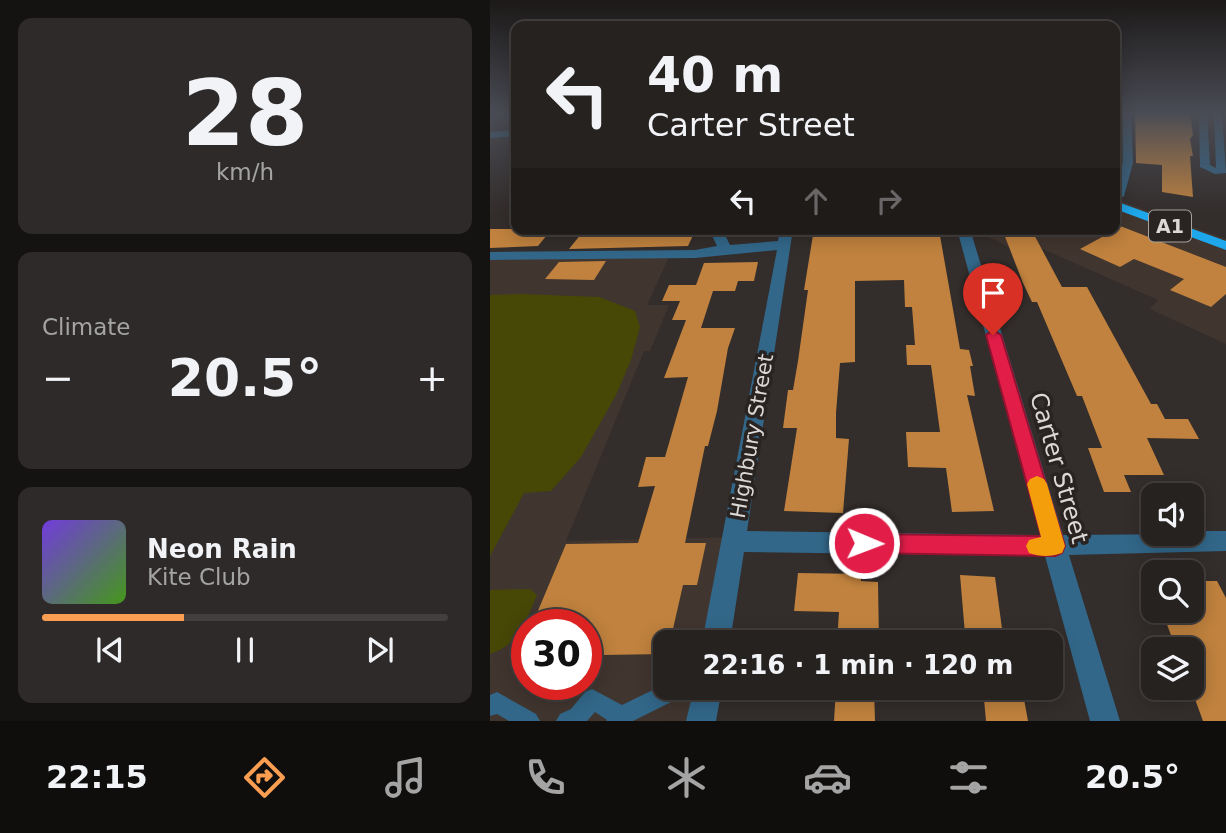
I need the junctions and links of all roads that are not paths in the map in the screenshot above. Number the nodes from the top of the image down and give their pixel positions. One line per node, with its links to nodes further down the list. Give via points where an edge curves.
1 (1128, 147): 4 (street)
2 (1204, 147): 3 (street, via 1205,167 1215,171 1223,170)
3 (1221, 147)
4 (1120, 187)
5 (1120, 200): 7 (highway, A1)
6 (1120, 201): 11 (highway, A1)
7 (1226, 233)
8 (718, 235): 12 (street)
9 (965, 235): 16 (street, Carter Street)
10 (786, 237): 12 (street); 14 (street, Highbury Street)
11 (1226, 246)
12 (725, 249): 13 (street, via 682,255)
13 (490, 256)
14 (734, 541): 16 (street); 17 (street, Highbury Street)
15 (1226, 541): 16 (street)
16 (1055, 546): 25 (street, Carter Street)
17 (718, 630)
18 (655, 700): 21 (lane)
19 (705, 700): 24 (street)
20 (490, 706): 22 (lane, via 497,702)
21 (619, 719): 23 (lane, via 592,699 578,716)
22 (529, 721)
23 (567, 721)
24 (701, 721)
25 (1105, 721)

